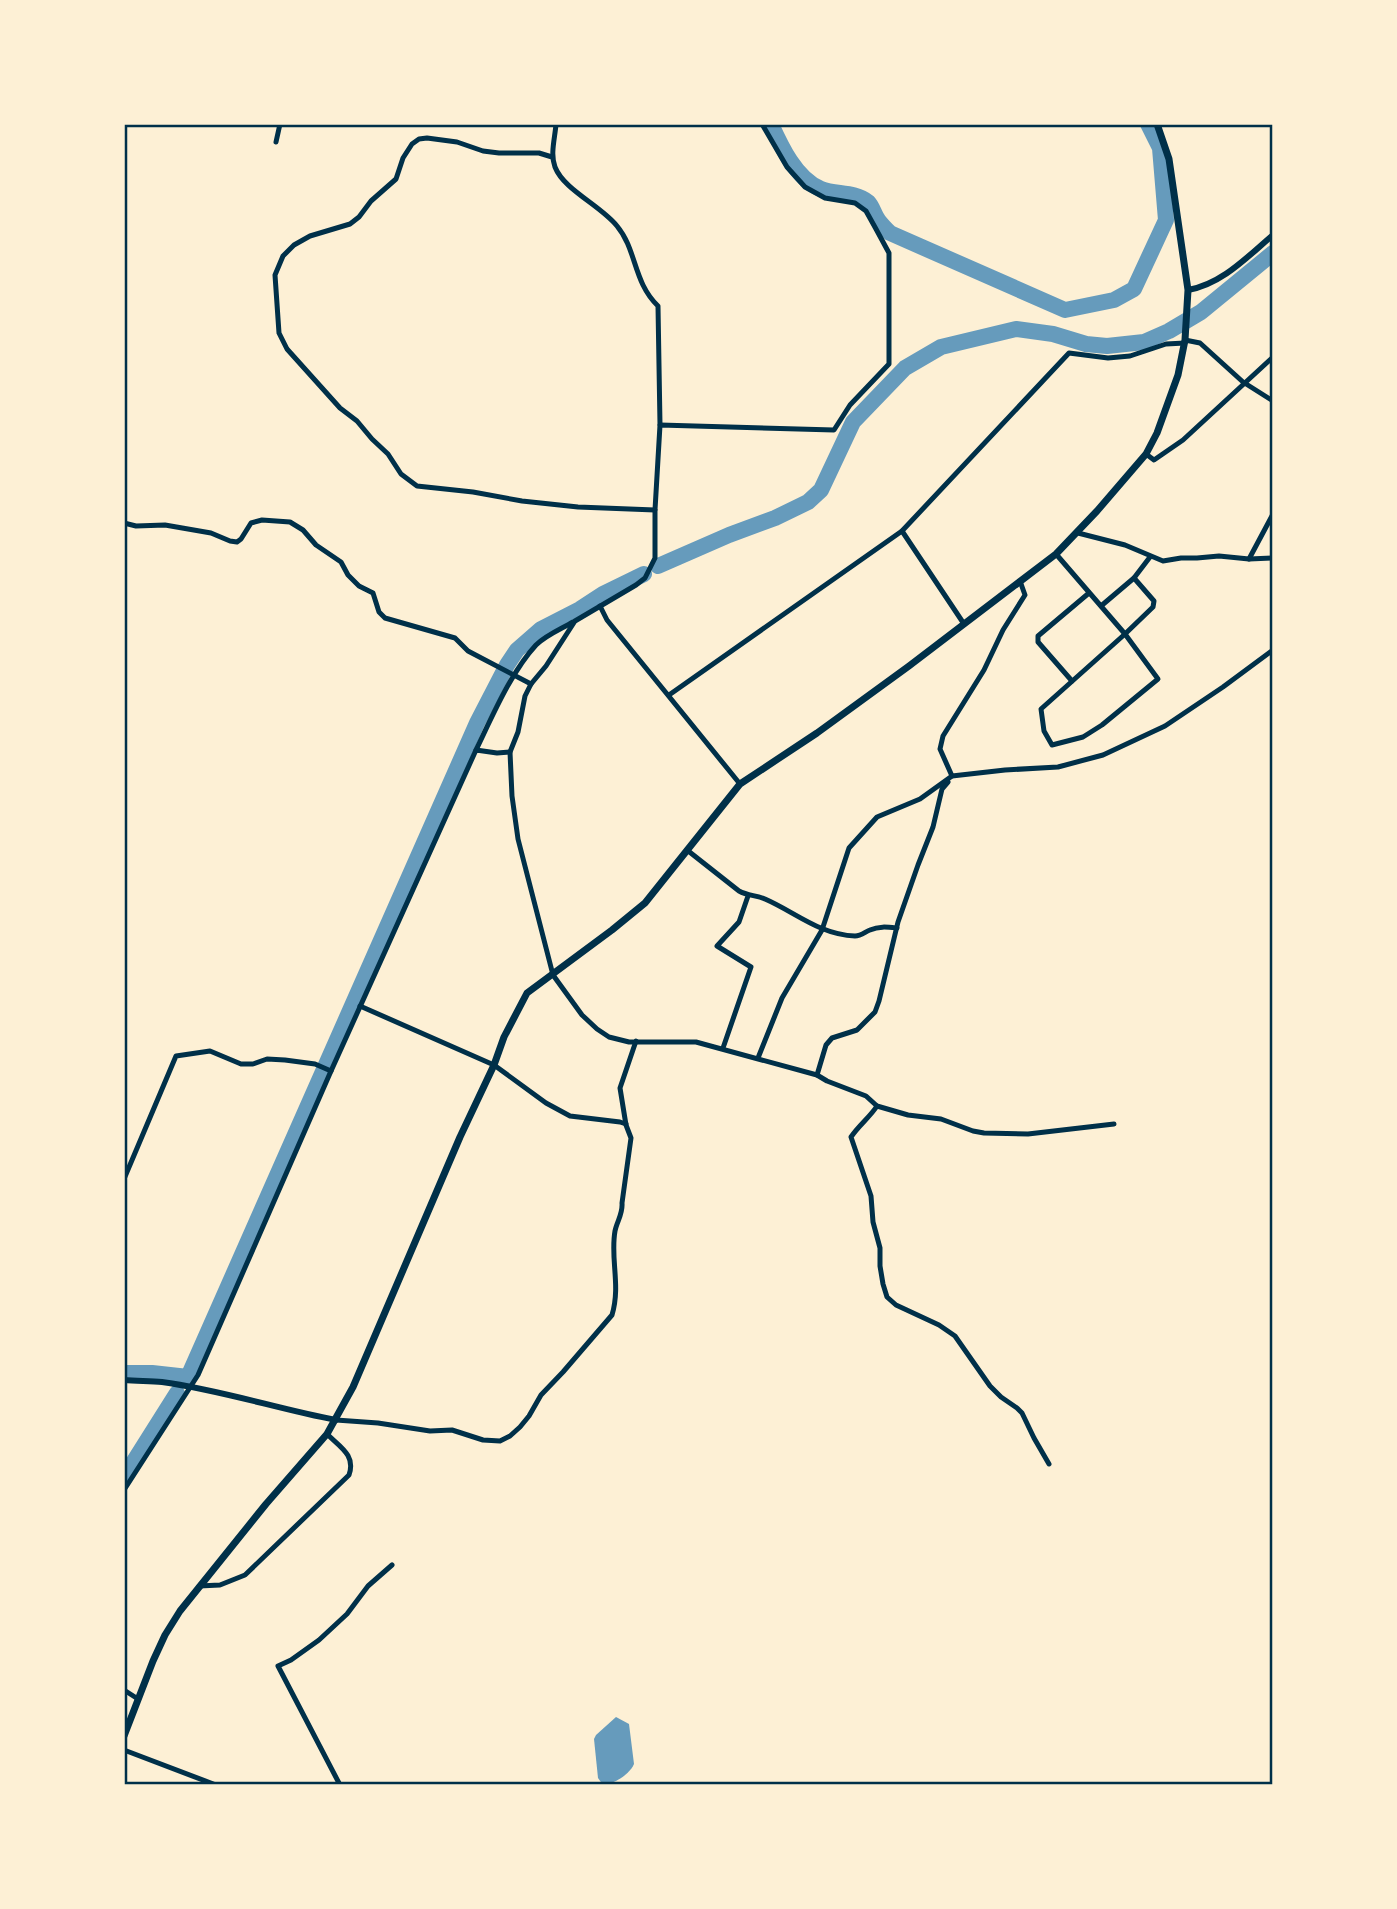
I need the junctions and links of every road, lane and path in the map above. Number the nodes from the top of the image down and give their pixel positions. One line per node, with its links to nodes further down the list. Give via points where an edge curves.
1 (280, 124): 5 (street)
2 (555, 124): 6 (street)
3 (762, 124): 13 (street, via 787,167 805,187 866,211 889,253 889,363 834,430)
4 (1157, 124): 8 (main road, via 1170,159)
5 (276, 142)
6 (552, 157): 13 (street, via 563,180 622,232 643,286 658,306); 15 (street, via 419,139 403,158 396,179 359,217 310,236 283,256 275,275 279,333 287,349 340,408 358,421 401,474 417,486 578,507)
7 (1273, 235): 8 (street, via 1225,275)
8 (1188, 290): 9 (main road)
9 (1185, 341): 11 (street, via 1200,343); 14 (main road, via 1170,399); 18 (street, via 1130,356 1069,353)
10 (1273, 357): 11 (street)
11 (1243, 382): 12 (street); 14 (street, via 1183,440 1154,460)
12 (1273, 401)
13 (660, 425): 15 (street)
14 (1146, 454): 19 (main road)
15 (655, 510): 27 (street, via 655,558 645,578)
16 (1273, 514): 23 (street)
17 (124, 523): 33 (street, via 165,525 237,542 251,523 290,522 341,562 359,586 373,593 385,618 455,638 468,651)
18 (902, 531): 30 (street); 36 (street)
19 (1078, 533): 20 (main road); 21 (street)
20 (1056, 554): 25 (main road); 26 (street)
21 (1150, 557): 23 (street, via 1163,561 1219,556); 24 (street)
22 (1273, 558): 23 (street)
23 (1249, 559)
24 (1134, 578): 28 (street); 31 (street, via 1154,601)
25 (1020, 580): 30 (main road); 39 (street, via 1025,595 943,736 940,749)
26 (1089, 593): 28 (street); 34 (street, via 1038,636 1038,642)
27 (600, 606): 29 (street); 36 (street)
28 (1101, 606): 31 (street)
29 (575, 621): 33 (street, via 538,643); 35 (street)
30 (964, 624): 40 (main road)
31 (1125, 634): 34 (street); 34 (street, via 1158,679 1083,737 1052,745 1044,732 1041,709)
32 (1273, 650): 39 (street, via 1164,726 1103,755 1058,768)
33 (515, 676): 35 (street); 37 (street)
34 (1072, 681)
35 (531, 684): 38 (street)
36 (669, 695): 40 (street)
37 (476, 750): 38 (street); 46 (street)
38 (510, 752): 45 (street, via 518,839)
39 (952, 776): 43 (street, via 942,789); 44 (street, via 920,799 877,817 849,848)
40 (740, 784): 41 (main road)
41 (687, 850): 42 (street); 45 (main road, via 645,903)
42 (748, 896): 44 (street, via 766,899); 48 (street, via 739,922 718,946 751,967)
43 (897, 928): 44 (street, via 885,926 857,936); 52 (street, via 875,1012 857,1030 832,1038)
44 (822, 930): 49 (street, via 782,998)
45 (553, 975): 47 (street, via 597,1029 609,1037); 50 (main road, via 527,993)
46 (360, 1006): 50 (street); 51 (street)
47 (636, 1041): 48 (street, via 696,1042); 55 (street, via 620,1088)
48 (723, 1048): 49 (street)
49 (758, 1058): 52 (street)
50 (494, 1065): 55 (street, via 570,1116); 59 (main road)
51 (331, 1070): 56 (street, via 267,1059 242,1064 210,1051 176,1056); 58 (street)
52 (817, 1075): 53 (street)
53 (877, 1106): 54 (street, via 942,1119 973,1131 1004,1134); 61 (street, via 851,1137 871,1196 887,1297 956,1336 990,1386 1021,1413)
54 (1114, 1124)
55 (626, 1125): 59 (street, via 631,1138 623,1210 615,1230 617,1281 612,1315 541,1395 520,1427 500,1441 492,1441 452,1430)
56 (124, 1179)
57 (124, 1380): 58 (street)
58 (189, 1387): 59 (street); 62 (street)
59 (336, 1420): 60 (main road)
60 (327, 1434): 64 (main road); 64 (street, via 350,1457 349,1475 245,1575 220,1585)
61 (1049, 1464)
62 (124, 1490)
63 (392, 1565): 70 (street, via 319,1640 278,1666)
64 (199, 1586): 66 (main road, via 165,1635)
65 (124, 1690): 66 (street)
66 (138, 1699): 67 (main road)
67 (124, 1736)
68 (124, 1751): 69 (street)
69 (216, 1785)
70 (340, 1785)

